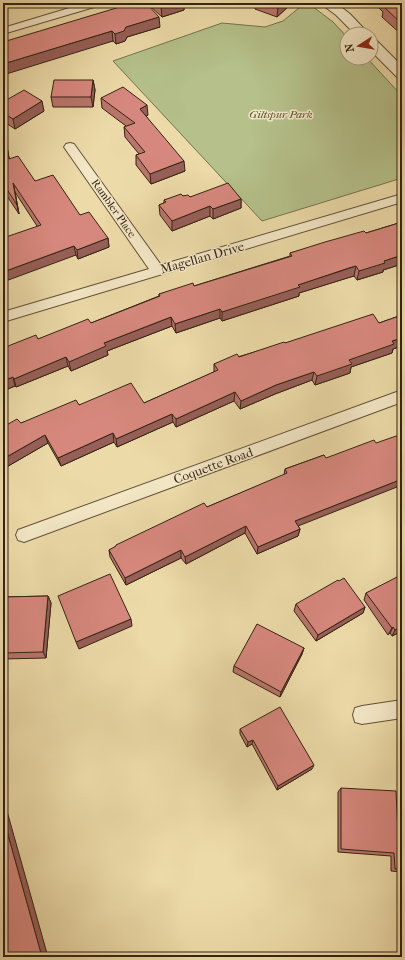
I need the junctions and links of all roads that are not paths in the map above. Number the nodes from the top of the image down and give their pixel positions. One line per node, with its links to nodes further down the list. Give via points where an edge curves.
1 (97, 3): 4 (street)
2 (326, 3): 3 (street)
3 (354, 26)
4 (3, 31)
5 (379, 51): 6 (street)
6 (402, 74)
7 (70, 147): 9 (street, Rambler Place)
8 (402, 198): 9 (street, Magellan Drive)
9 (157, 270): 10 (street, Magellan Drive)
10 (3, 317)
11 (402, 396): 12 (street, Coquette Road)
12 (24, 535)
13 (402, 709): 14 (street)
14 (362, 715)

